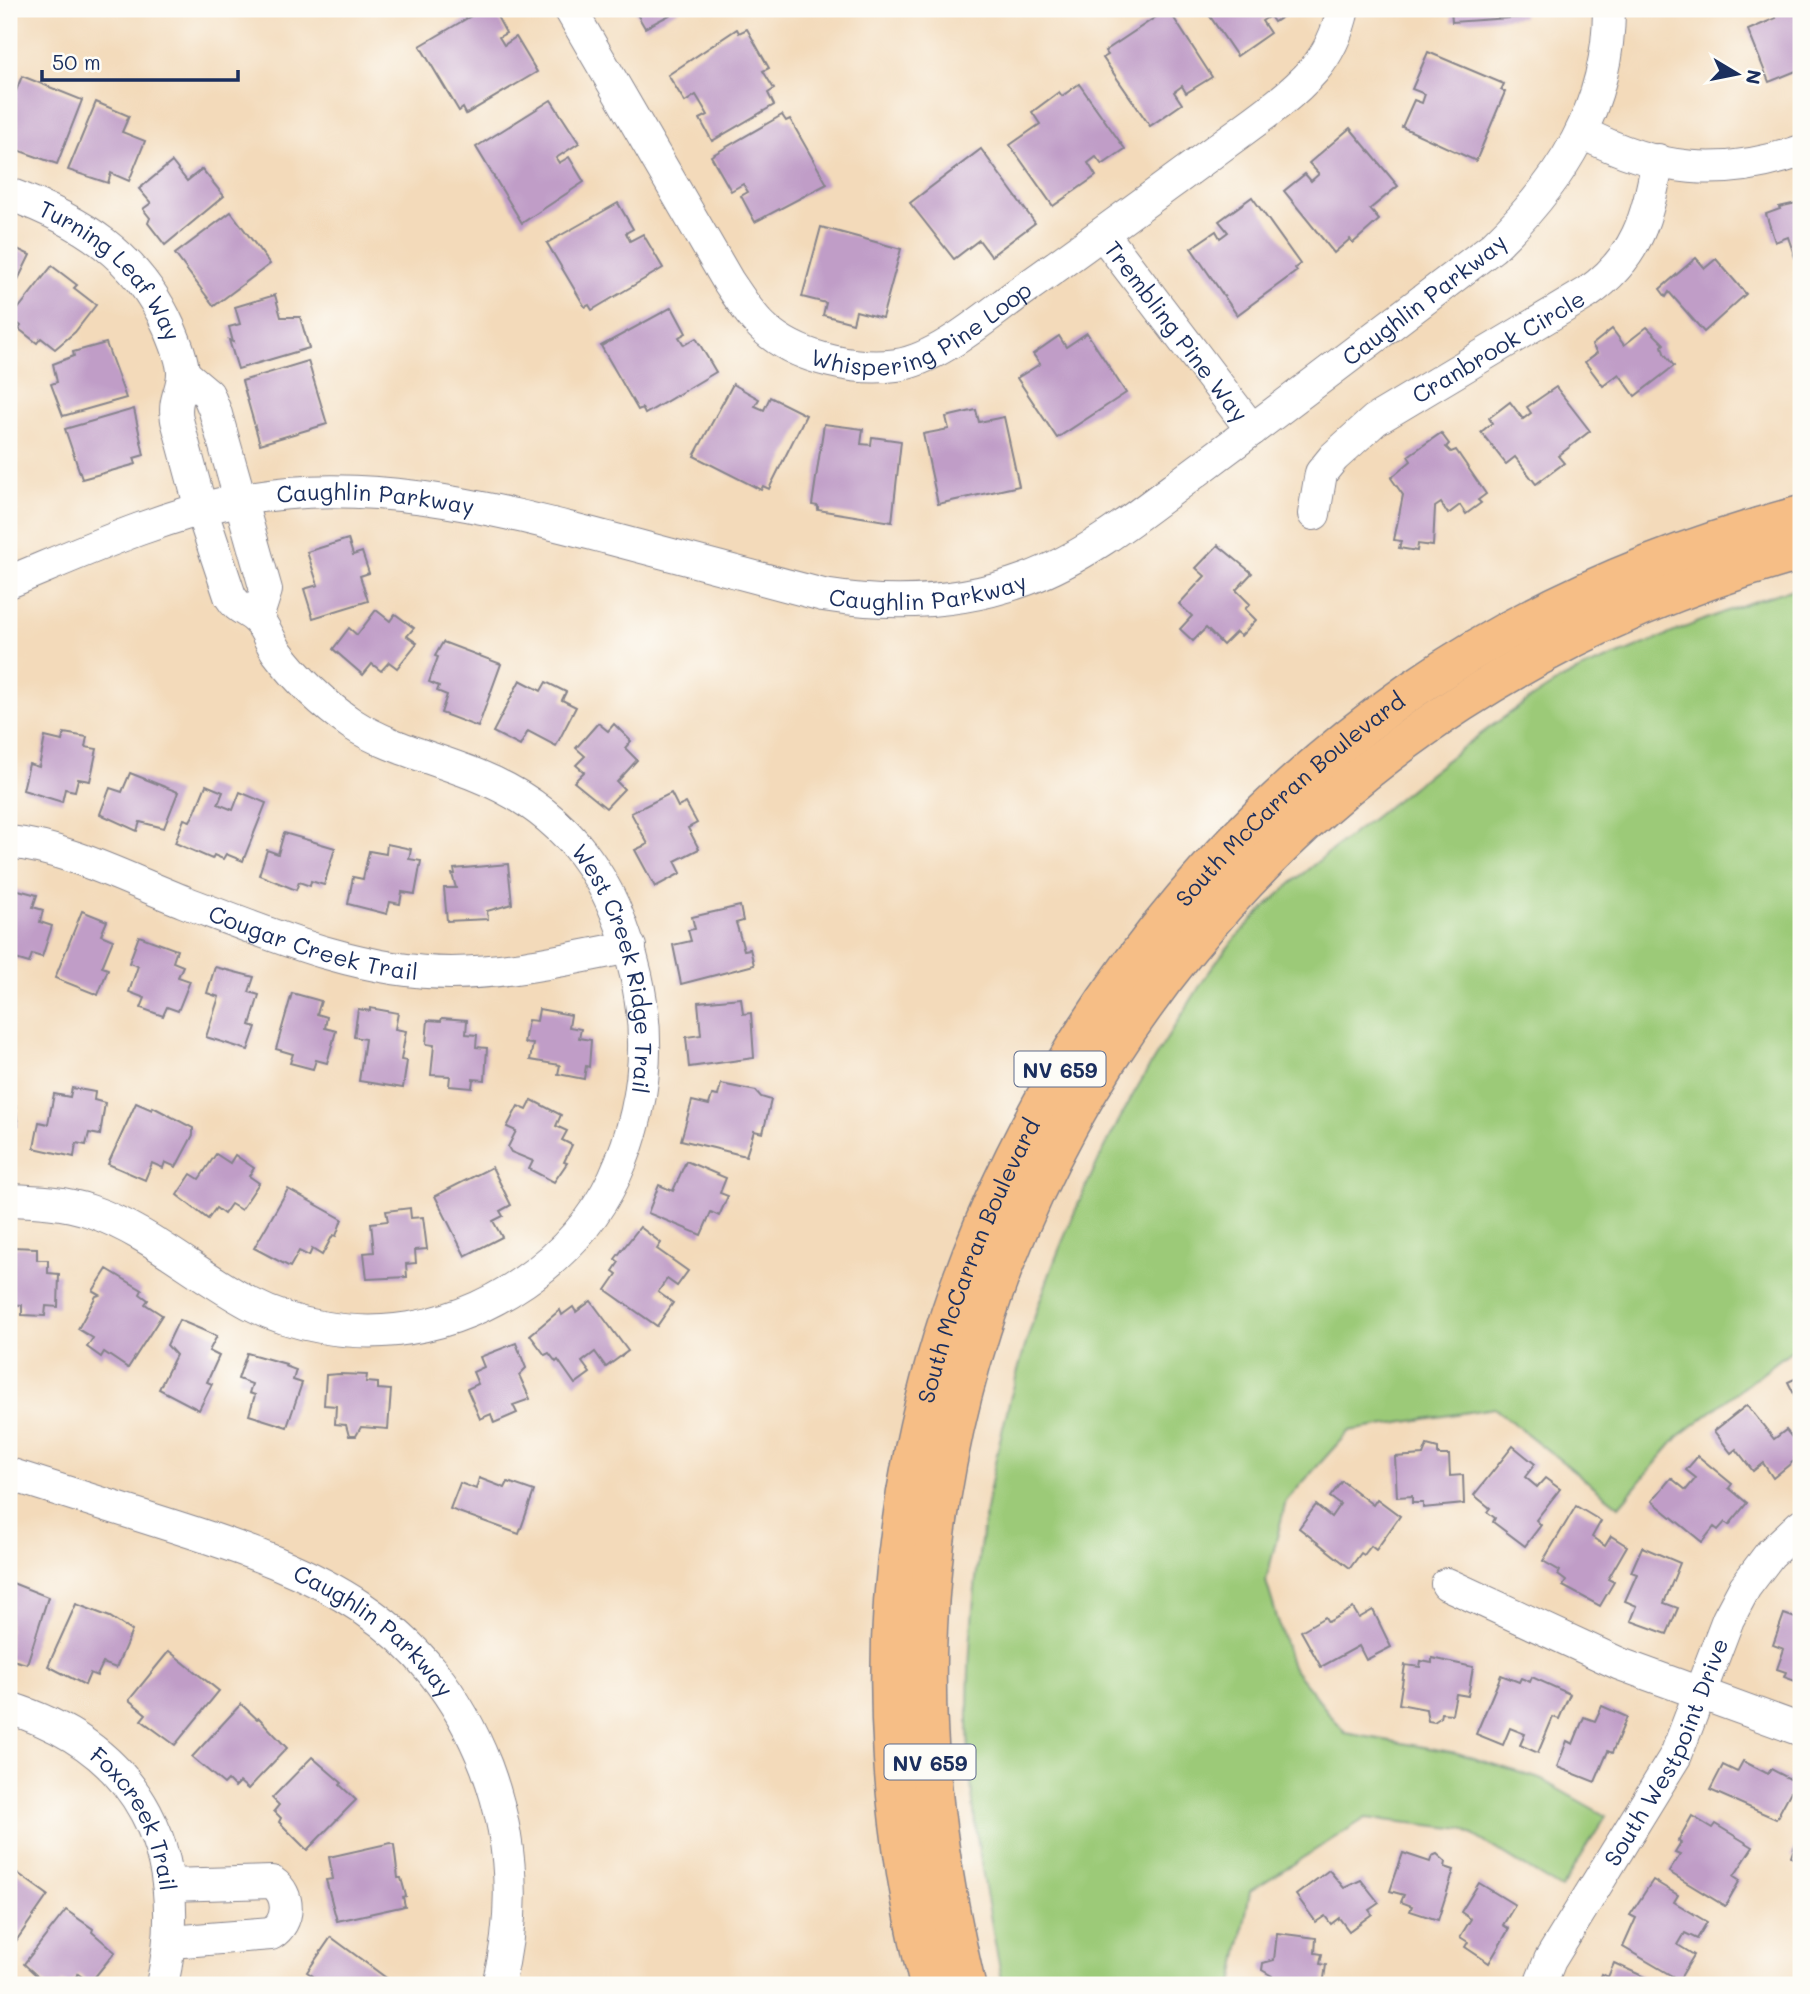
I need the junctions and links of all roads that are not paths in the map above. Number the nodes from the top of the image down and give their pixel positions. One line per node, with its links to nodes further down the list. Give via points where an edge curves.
1 (570, 9): 8 (street, Whispering Pine Loop, via 728,281 755,318 789,345 822,358 866,366 910,362 958,335)
2 (1343, 9): 8 (street, Whispering Pine Loop, via 1332,45 1297,87)
3 (1609, 9): 4 (street, Caughlin Parkway, via 1604,59)
4 (1583, 133): 6 (street); 10 (street, Caughlin Parkway, via 1549,189 1493,247)
5 (1801, 151): 6 (street, via 1732,169 1691,170)
6 (1658, 160): 13 (street, Cranbrook Circle, via 1640,231 1612,273 1587,293 1375,420 1321,473)
7 (9, 194): 9 (street, Turning Leaf Way, via 74,221 122,258 159,306)
8 (1103, 234): 10 (street, Trembling Pine Way)
9 (183, 373): 11 (street, Turning Leaf Way, via 208,394); 12 (street, Turning Leaf Way, via 174,406)
10 (1252, 430): 11 (street, Caughlin Parkway, via 1063,564 994,590 912,603 822,595 451,501 363,491)
11 (240, 500): 12 (street, Caughlin Parkway); 17 (street, via 266,590)
12 (201, 509): 16 (street, Caughlin Parkway, via 125,533); 17 (street, West Creek Ridge Trail, via 230,596 237,608)
13 (1314, 514)
14 (1801, 514): 31 (main road, South McCarran Boulevard / NV 659, via 1680,550 1579,593 1458,661 1364,725 1297,780 1174,907 1116,982 1066,1059 1018,1147 948,1316 923,1406 906,1494 894,1595 892,1754 899,1830)
15 (1801, 552): 32 (main road, South McCarran Boulevard / NV 659, via 1667,595 1577,634 1488,683 1390,751 1306,822 1234,895 1120,1039 1076,1111 1016,1232 994,1293 965,1386 937,1531 928,1628 932,1796 946,1896)
16 (9, 582)
17 (257, 618): 19 (street, West Creek Ridge Trail, via 307,688 356,726 479,776 560,826 600,875)
18 (9, 842): 19 (street, Cougar Creek Trail, via 51,850 246,926 382,966 450,973 482,971)
19 (630, 947): 20 (street, West Creek Ridge Trail, via 644,1026 644,1073 638,1116 626,1153 607,1193 581,1230 515,1288 477,1307 397,1330 318,1326 251,1304 158,1245 89,1211 51,1202)
20 (9, 1200)
21 (9, 1474): 30 (street, Caughlin Parkway, via 289,1565 362,1606 405,1642 463,1716 494,1788 505,1829 510,1907)
22 (1801, 1525): 24 (street, South Westpoint Drive, via 1770,1554 1745,1587)
23 (1447, 1584): 24 (street, via 1551,1635)
24 (1699, 1695): 26 (street); 33 (street, South Westpoint Drive, via 1676,1755 1550,1960)
25 (9, 1708): 27 (street, Foxcreek Trail, via 74,1736 118,1772 140,1799 156,1831)
26 (1801, 1730)
27 (169, 1885): 28 (street, Foxcreek Trail); 28 (street, via 272,1882 280,1887 286,1910 278,1930 271,1934)
28 (171, 1942): 29 (street, Foxcreek Trail)
29 (162, 1985)
30 (498, 1985)
31 (929, 1985)
32 (967, 1985)
33 (1540, 1985)

